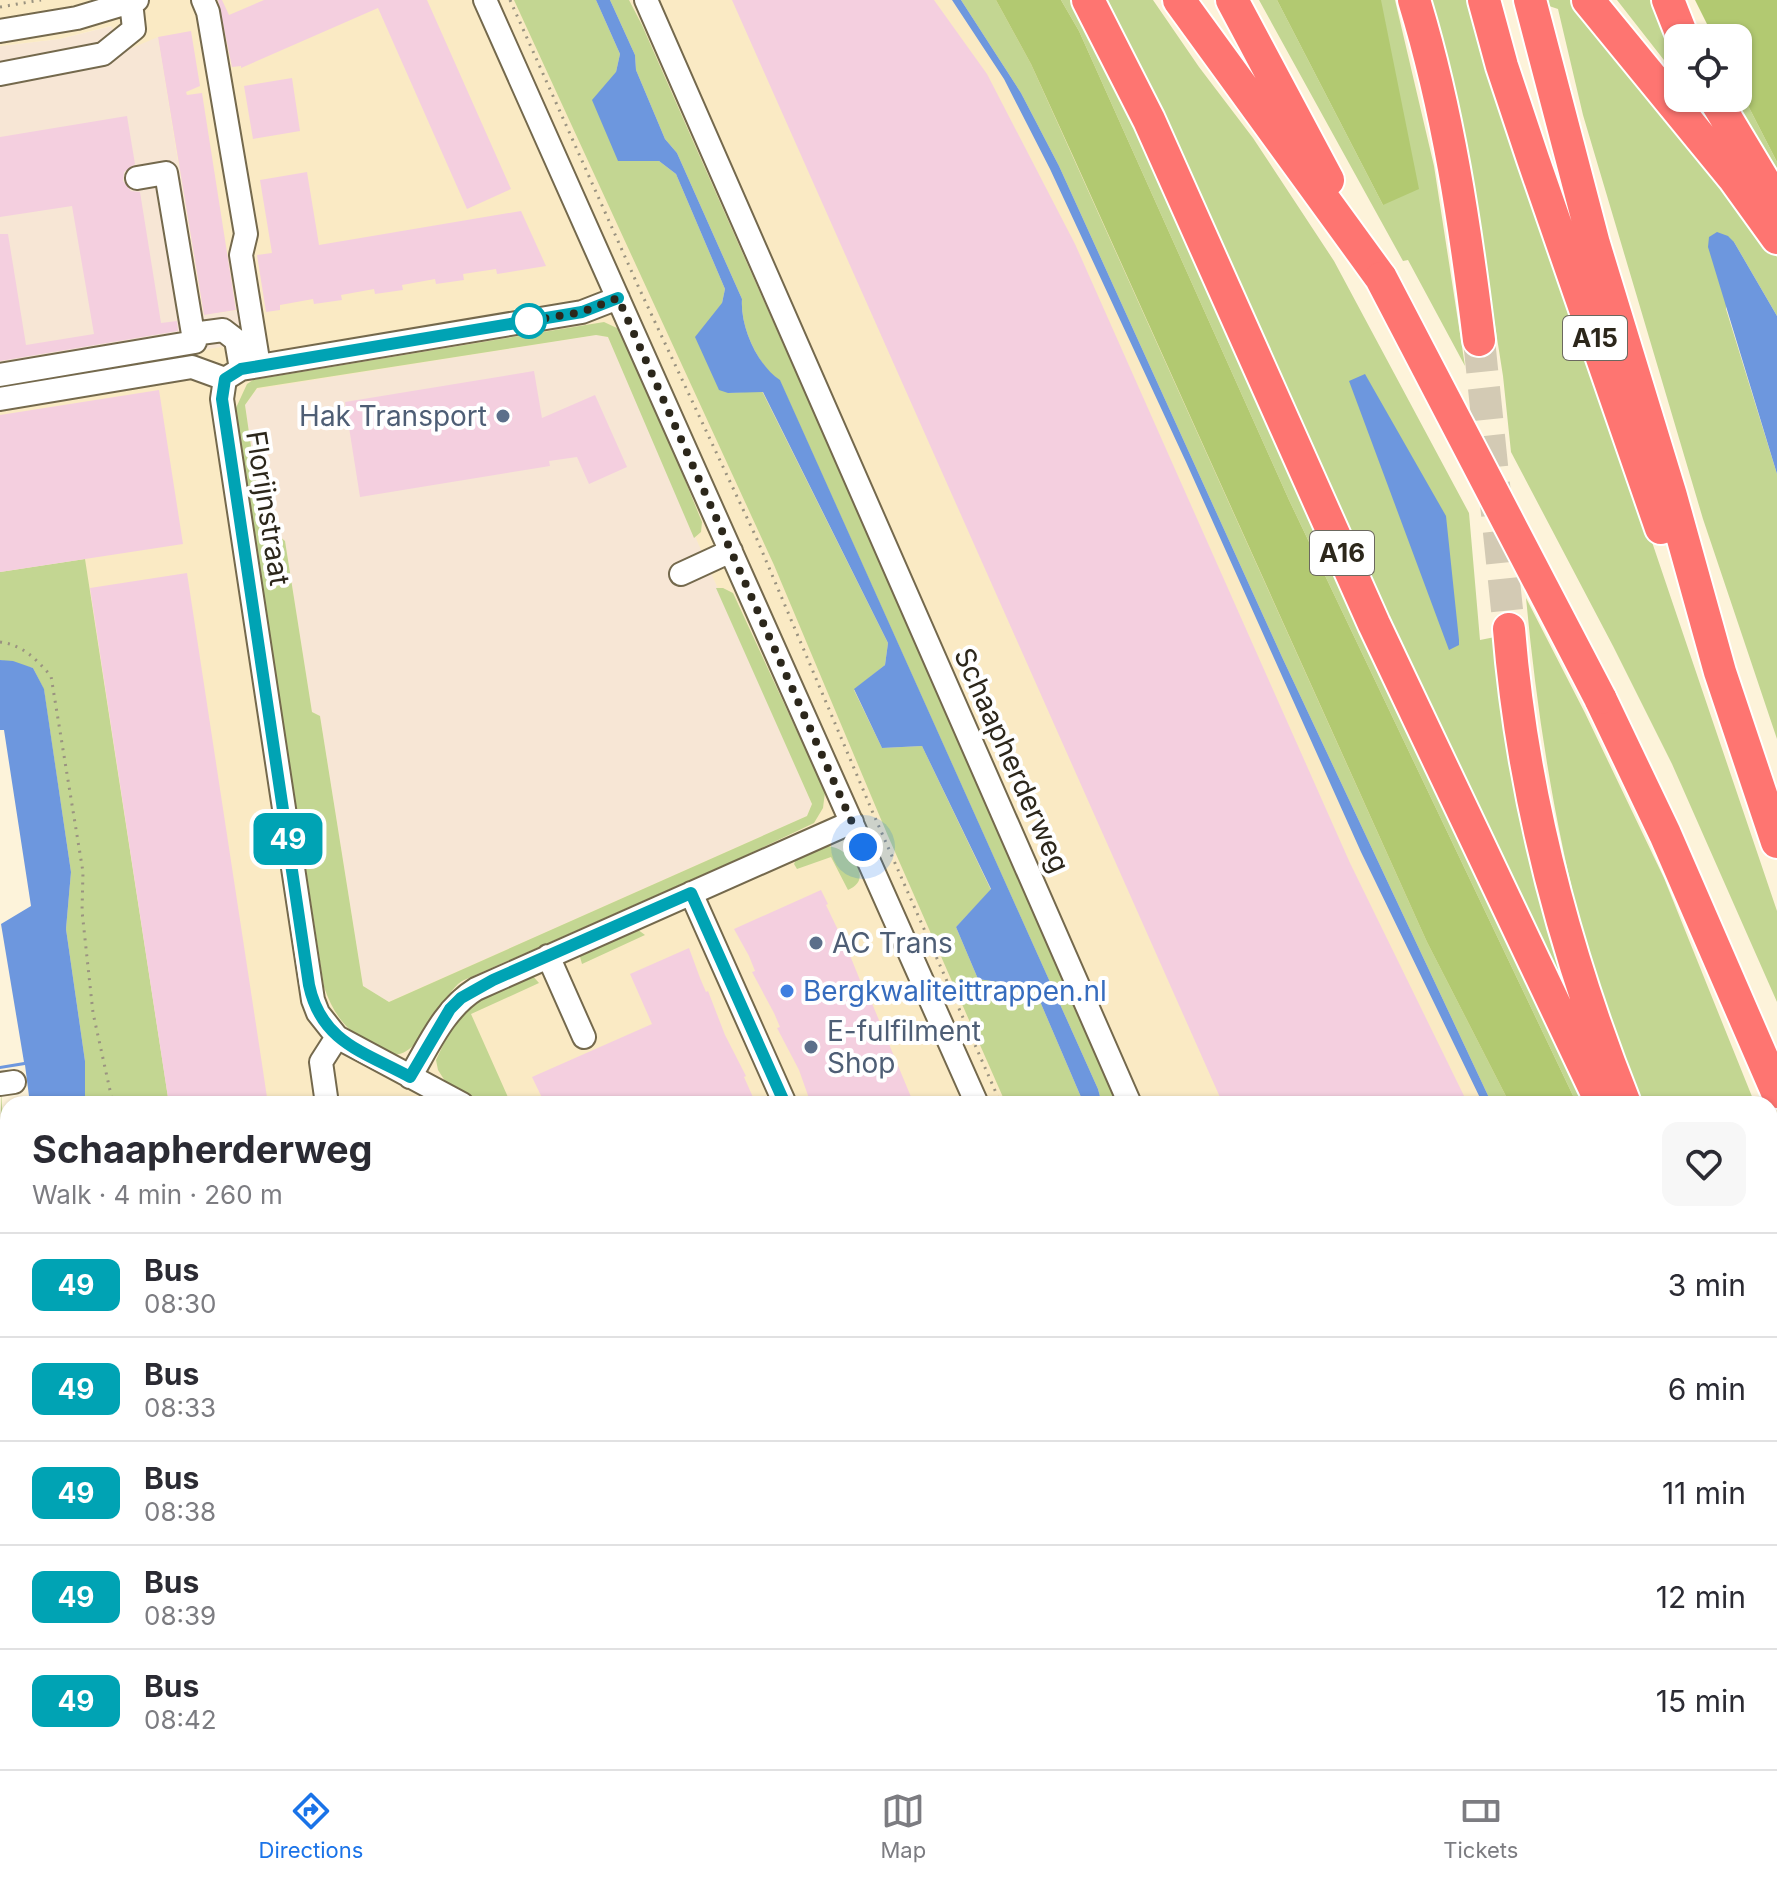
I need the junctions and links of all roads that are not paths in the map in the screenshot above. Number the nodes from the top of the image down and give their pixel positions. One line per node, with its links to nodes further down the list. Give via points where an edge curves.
1 (203, 0): 24 (street, via 246,234 241,255)
2 (485, 0): 21 (street)
3 (646, 0): 43 (street, Schaapherderweg)
4 (1088, 0): 44 (highway, A16, via 1156,135 1381,639)
5 (1179, 0): 20 (highway)
6 (1232, 0): 20 (highway)
7 (1414, 0): 23 (highway, via 1465,221)
8 (1484, 0): 30 (highway, A15, via 1651,504)
9 (1530, 0): 30 (highway, A15, via 1594,244)
10 (1588, 0): 19 (highway)
11 (1668, 0): 13 (highway)
12 (134, 1): 14 (street, via 77,18); 15 (street, via 134,29 103,54)
13 (1677, 24)
14 (0, 31)
15 (0, 74)
16 (1722, 112): 18 (highway)
17 (137, 178): 22 (street, via 166,173)
18 (1777, 203)
19 (1777, 238)
20 (1381, 278): 38 (highway, bridge, via 1600,698)
21 (618, 298): 24 (street, via 582,312); 27 (street)
22 (193, 334): 24 (street, via 223,330 236,340); 25 (street, via 195,342)
23 (1479, 340)
24 (242, 371): 26 (street, via 192,367); 35 (street, Florijnstraat, via 222,399 309,985 318,1013)
25 (0, 375)
26 (0, 399)
27 (731, 551): 28 (street); 31 (street)
28 (681, 574)
29 (1509, 629): 45 (highway, via 1528,772 1550,875 1575,966)
30 (1720, 672): 32 (highway, A15)
31 (852, 822): 33 (street); 42 (street)
32 (1777, 842)
33 (691, 893): 34 (street); 41 (street)
34 (548, 956): 36 (street); 37 (street, via 461,998)
35 (337, 1037): 37 (street, Florijnstraat); 39 (street, via 321,1062)
36 (584, 1037)
37 (410, 1077): 40 (street, Florijnstraat)
38 (1777, 1092)
39 (326, 1096)
40 (447, 1096)
41 (781, 1096)
42 (973, 1096)
43 (1126, 1096)
44 (1598, 1096)
45 (1622, 1096)

